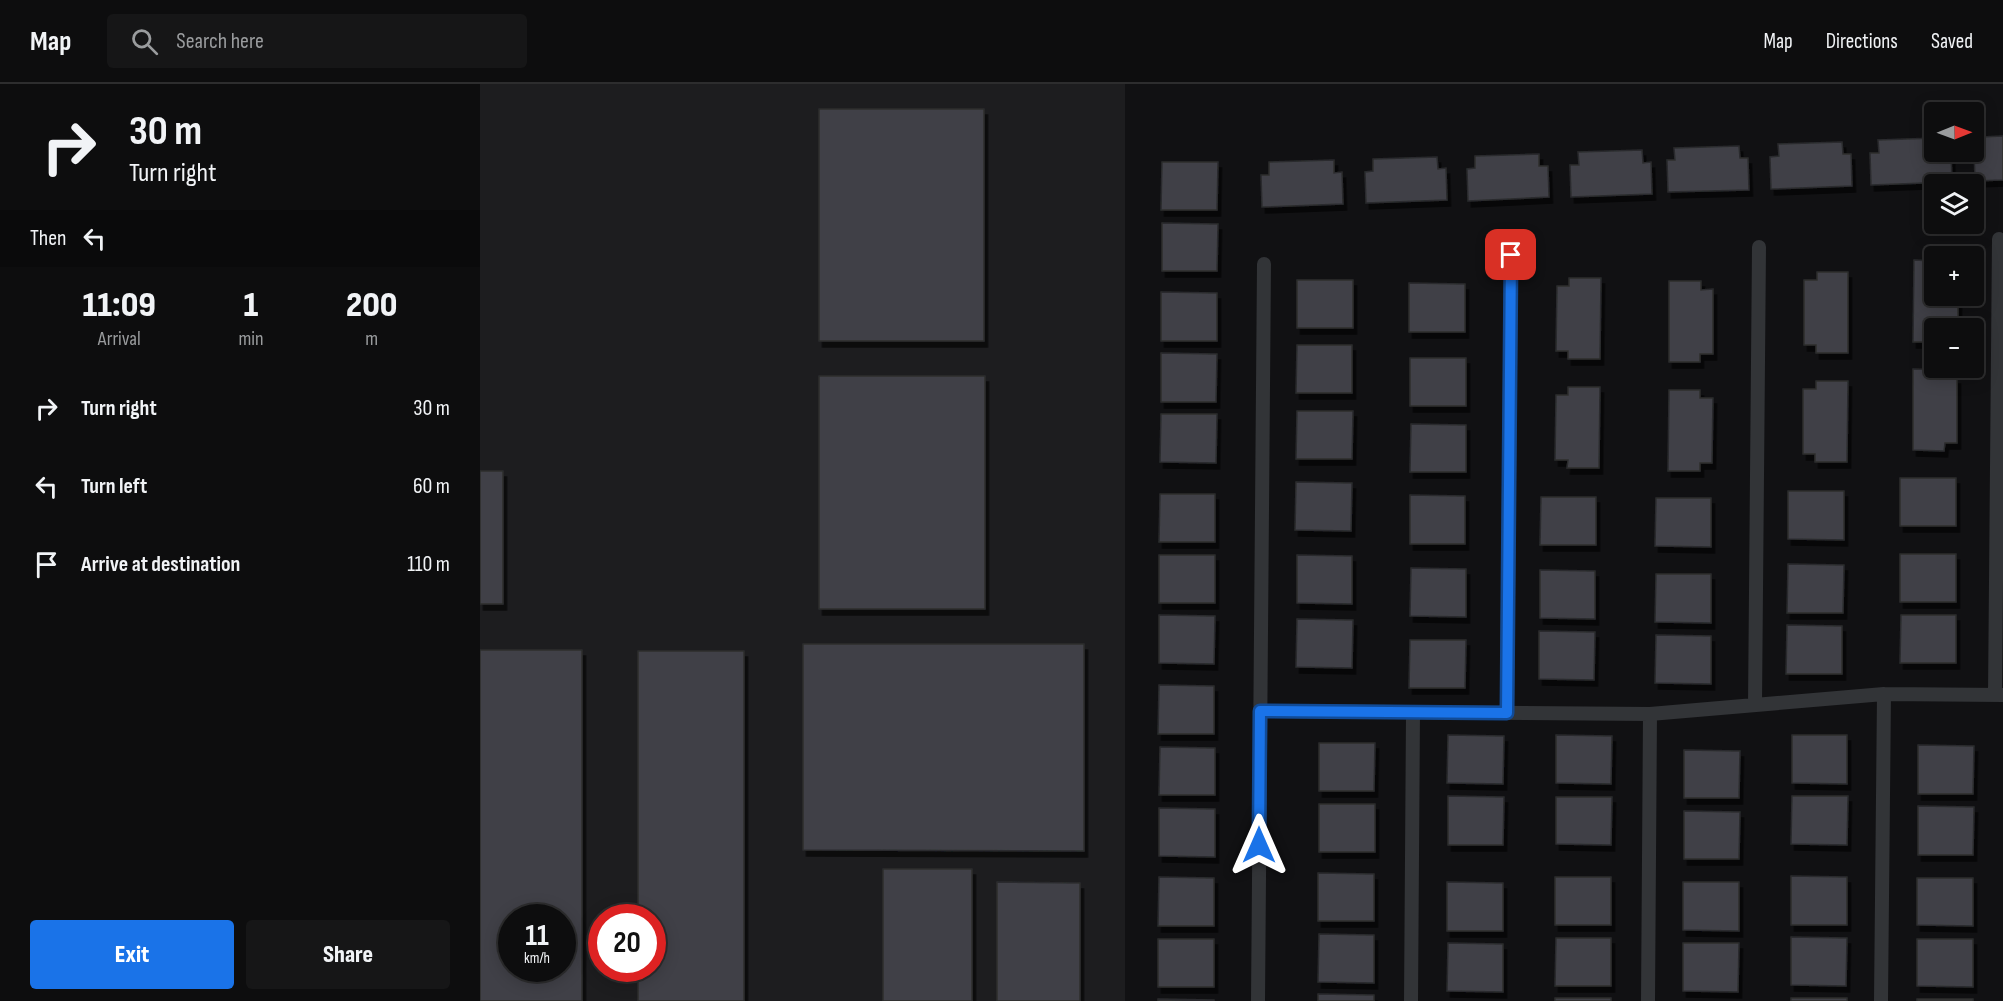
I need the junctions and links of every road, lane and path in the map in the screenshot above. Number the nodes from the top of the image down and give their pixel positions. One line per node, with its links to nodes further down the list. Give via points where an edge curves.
1 (1999, 239): 6 (lane)
2 (1759, 247): 7 (lane)
3 (1511, 255): 10 (lane)
4 (1264, 264): 8 (lane)
5 (1884, 694): 6 (lane); 7 (lane); 15 (lane)
6 (1999, 695)
7 (1755, 705): 11 (lane)
8 (1260, 711): 9 (lane); 12 (lane)
9 (1413, 713): 10 (lane); 13 (lane)
10 (1507, 713): 11 (lane)
11 (1650, 714): 14 (lane)
12 (1258, 1001)
13 (1411, 1001)
14 (1648, 1001)
15 (1881, 1001)

